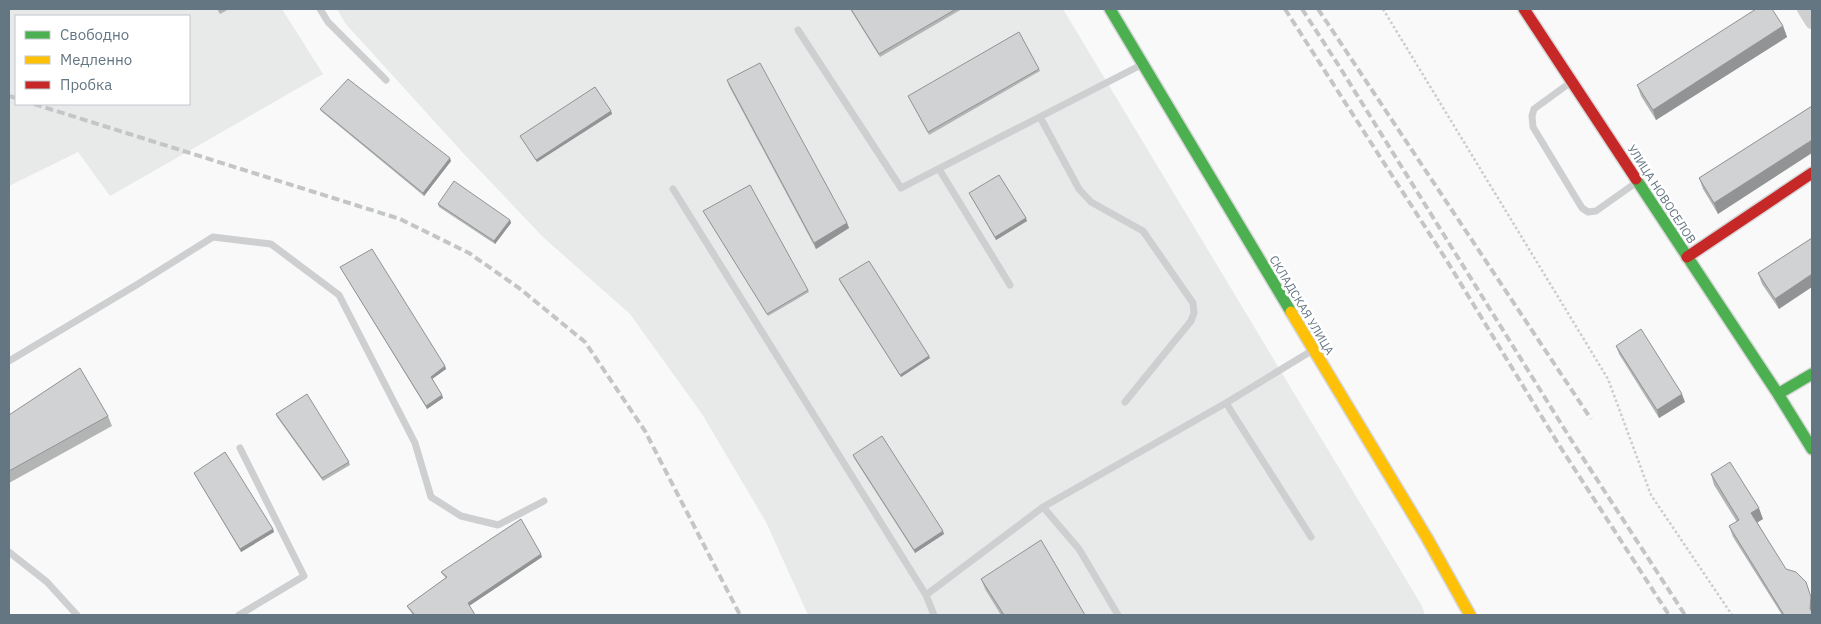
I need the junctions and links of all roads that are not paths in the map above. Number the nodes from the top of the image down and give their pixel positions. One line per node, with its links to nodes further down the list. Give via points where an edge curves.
1 (320, 9): 8 (lane, via 328,22)
2 (1110, 9): 7 (street, СКЛАДСКАЯ УЛИЦА)
3 (1524, 9): 9 (street, УЛИЦА НОВОСЕЛОВ)
4 (1804, 9): 5 (street)
5 (1812, 22)
6 (798, 30): 11 (lane, via 901,188)
7 (1143, 64): 10 (lane); 17 (street, СКЛАДСКАЯ УЛИЦА)
8 (386, 80)
9 (1572, 82): 13 (street, УЛИЦА НОВОСЕЛОВ); 13 (lane, via 1534,109 1532,116 1533,128 1582,208 1596,212)
10 (1040, 117): 11 (lane); 21 (lane, via 1079,189 1091,202 1143,231 1193,303 1191,321)
11 (938, 169): 16 (lane)
12 (1812, 174): 15 (street)
13 (1638, 182): 15 (street, УЛИЦА НОВОСЕЛОВ)
14 (673, 189): 29 (lane)
15 (1687, 257): 20 (street, УЛИЦА НОВОСЕЛОВ)
16 (1010, 285)
17 (1313, 349): 22 (lane); 30 (street, СКЛАДСКАЯ УЛИЦА, via 1427,538)
18 (9, 361): 25 (lane, via 213,237 271,244 339,295 415,444 431,497 461,516 498,525)
19 (1812, 374): 20 (street)
20 (1778, 394): 24 (street, УЛИЦА НОВОСЕЛОВ)
21 (1126, 402)
22 (1226, 403): 26 (lane); 27 (lane)
23 (240, 448): 32 (lane, via 304,576)
24 (1812, 449)
25 (544, 502)
26 (1043, 507): 29 (lane); 34 (lane, via 1079,549)
27 (1311, 537)
28 (9, 552): 31 (lane, via 47,582)
29 (926, 595): 33 (lane)
30 (1466, 613)
31 (77, 615)
32 (239, 615)
33 (934, 615)
34 (1118, 615)

